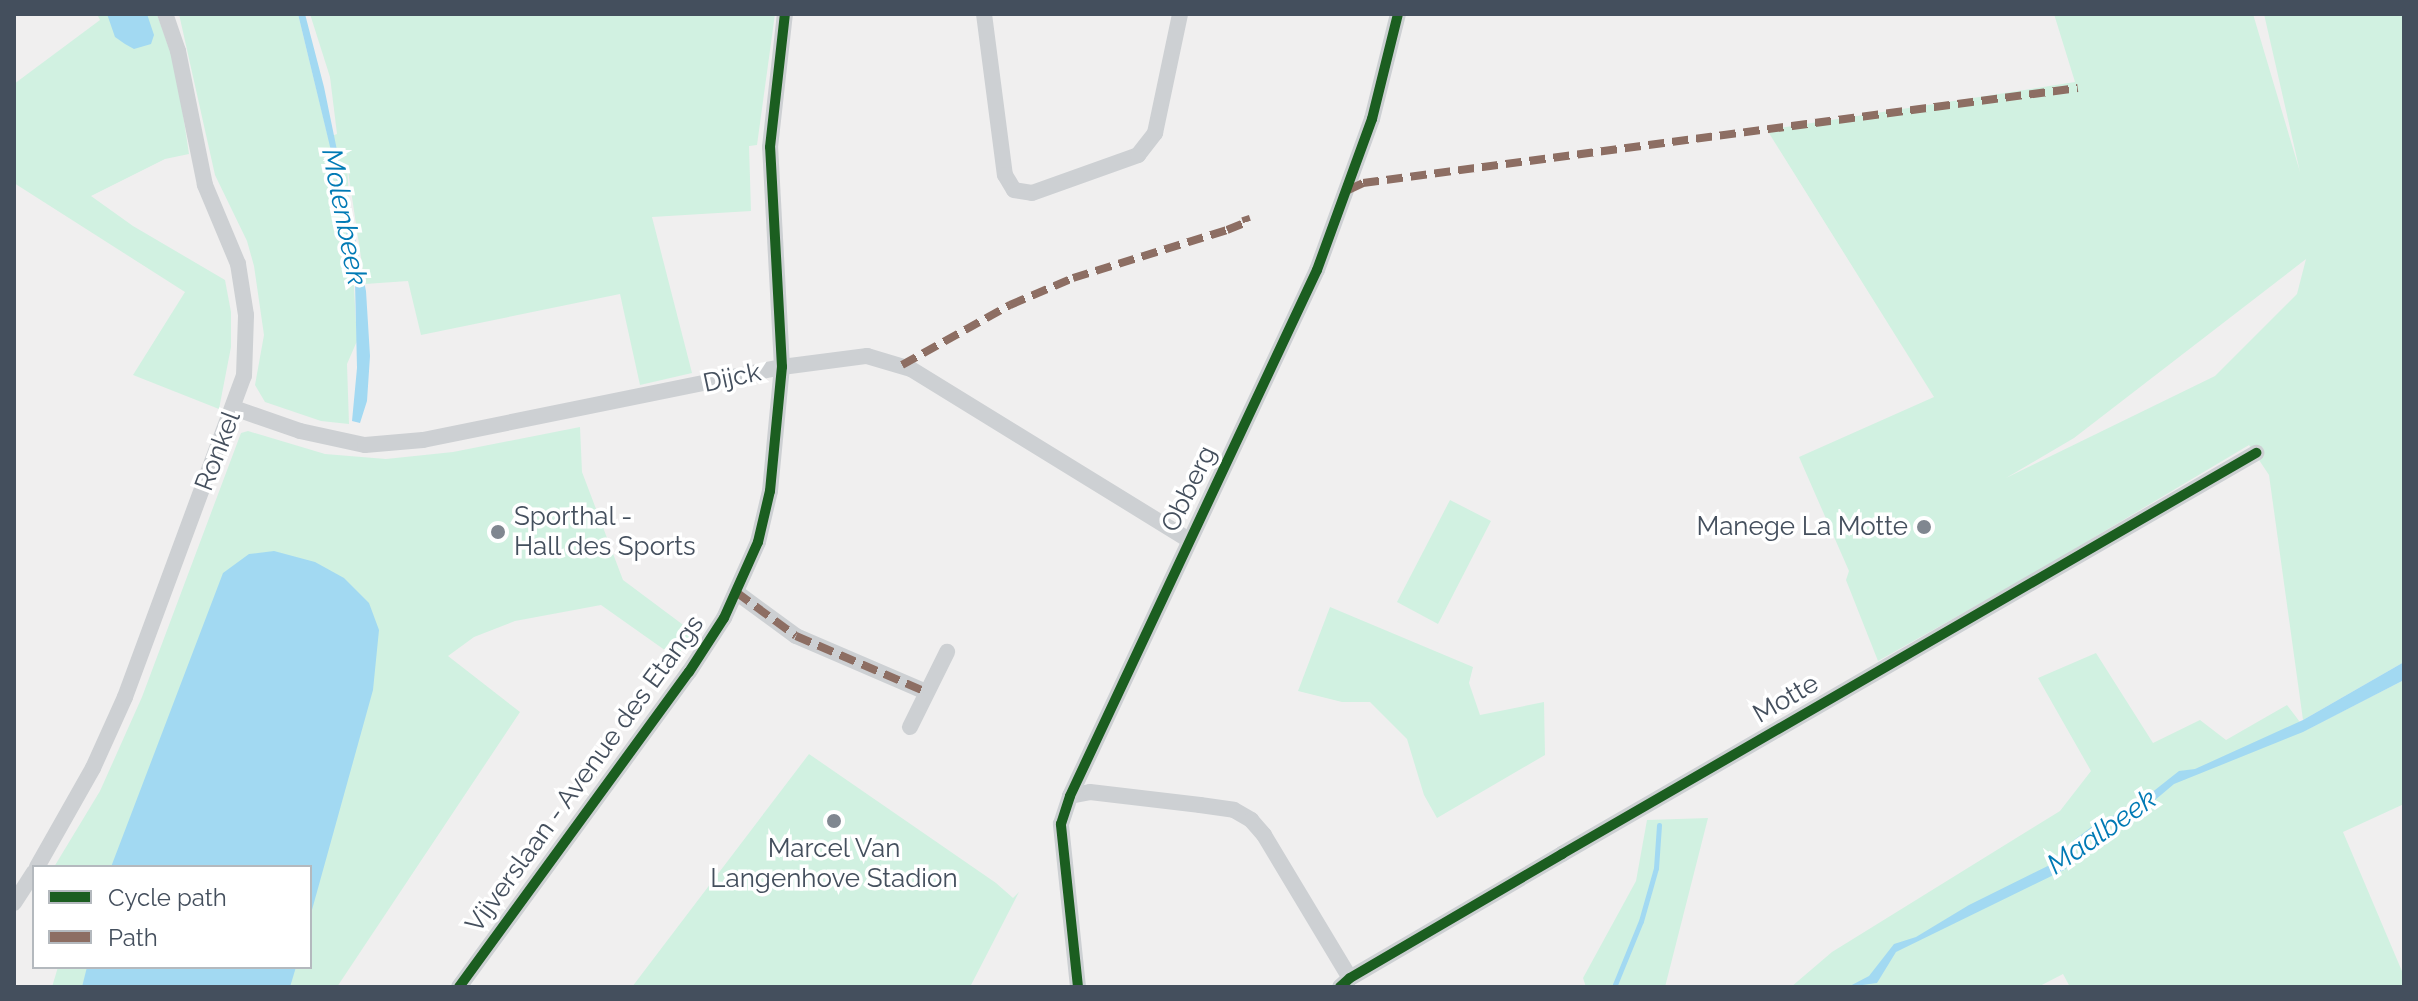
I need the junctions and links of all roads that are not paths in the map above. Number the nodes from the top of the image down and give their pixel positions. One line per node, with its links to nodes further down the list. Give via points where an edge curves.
1 (165, 14): 7 (street, Ronkel, via 178,51 205,185 242,287 244,376)
2 (785, 14): 6 (street, Vijverslaan - Avenue des Etangs, via 770,147)
3 (984, 14): 4 (street, via 1005,175 1014,190 1032,193 1138,155 1155,133)
4 (1180, 14)
5 (1398, 14): 9 (street, Obberg, via 1372,119 1317,270)
6 (782, 367): 7 (street, Dijck, via 423,440 365,445 300,431); 9 (street, Dijck, via 867,356 911,369); 10 (street, Vijverslaan - Avenue des Etangs, via 766,513)
7 (234, 408): 15 (street, Ronkel, via 120,708)
8 (2256, 453): 18 (street, Motte)
9 (1189, 540): 14 (street, Obberg)
10 (736, 592): 12 (street, via 796,636); 19 (street, Vijverslaan - Avenue des Etangs, via 689,672)
11 (947, 652): 12 (street)
12 (926, 692): 13 (street)
13 (910, 727)
14 (1070, 796): 18 (street, via 1090,792 1200,805 1234,810 1251,820); 20 (street, Obberg, via 1061,824)
15 (38, 865)
16 (32, 875): 17 (street, Ronkel)
17 (14, 903)
18 (1345, 982)
19 (459, 987)
20 (1078, 987)

